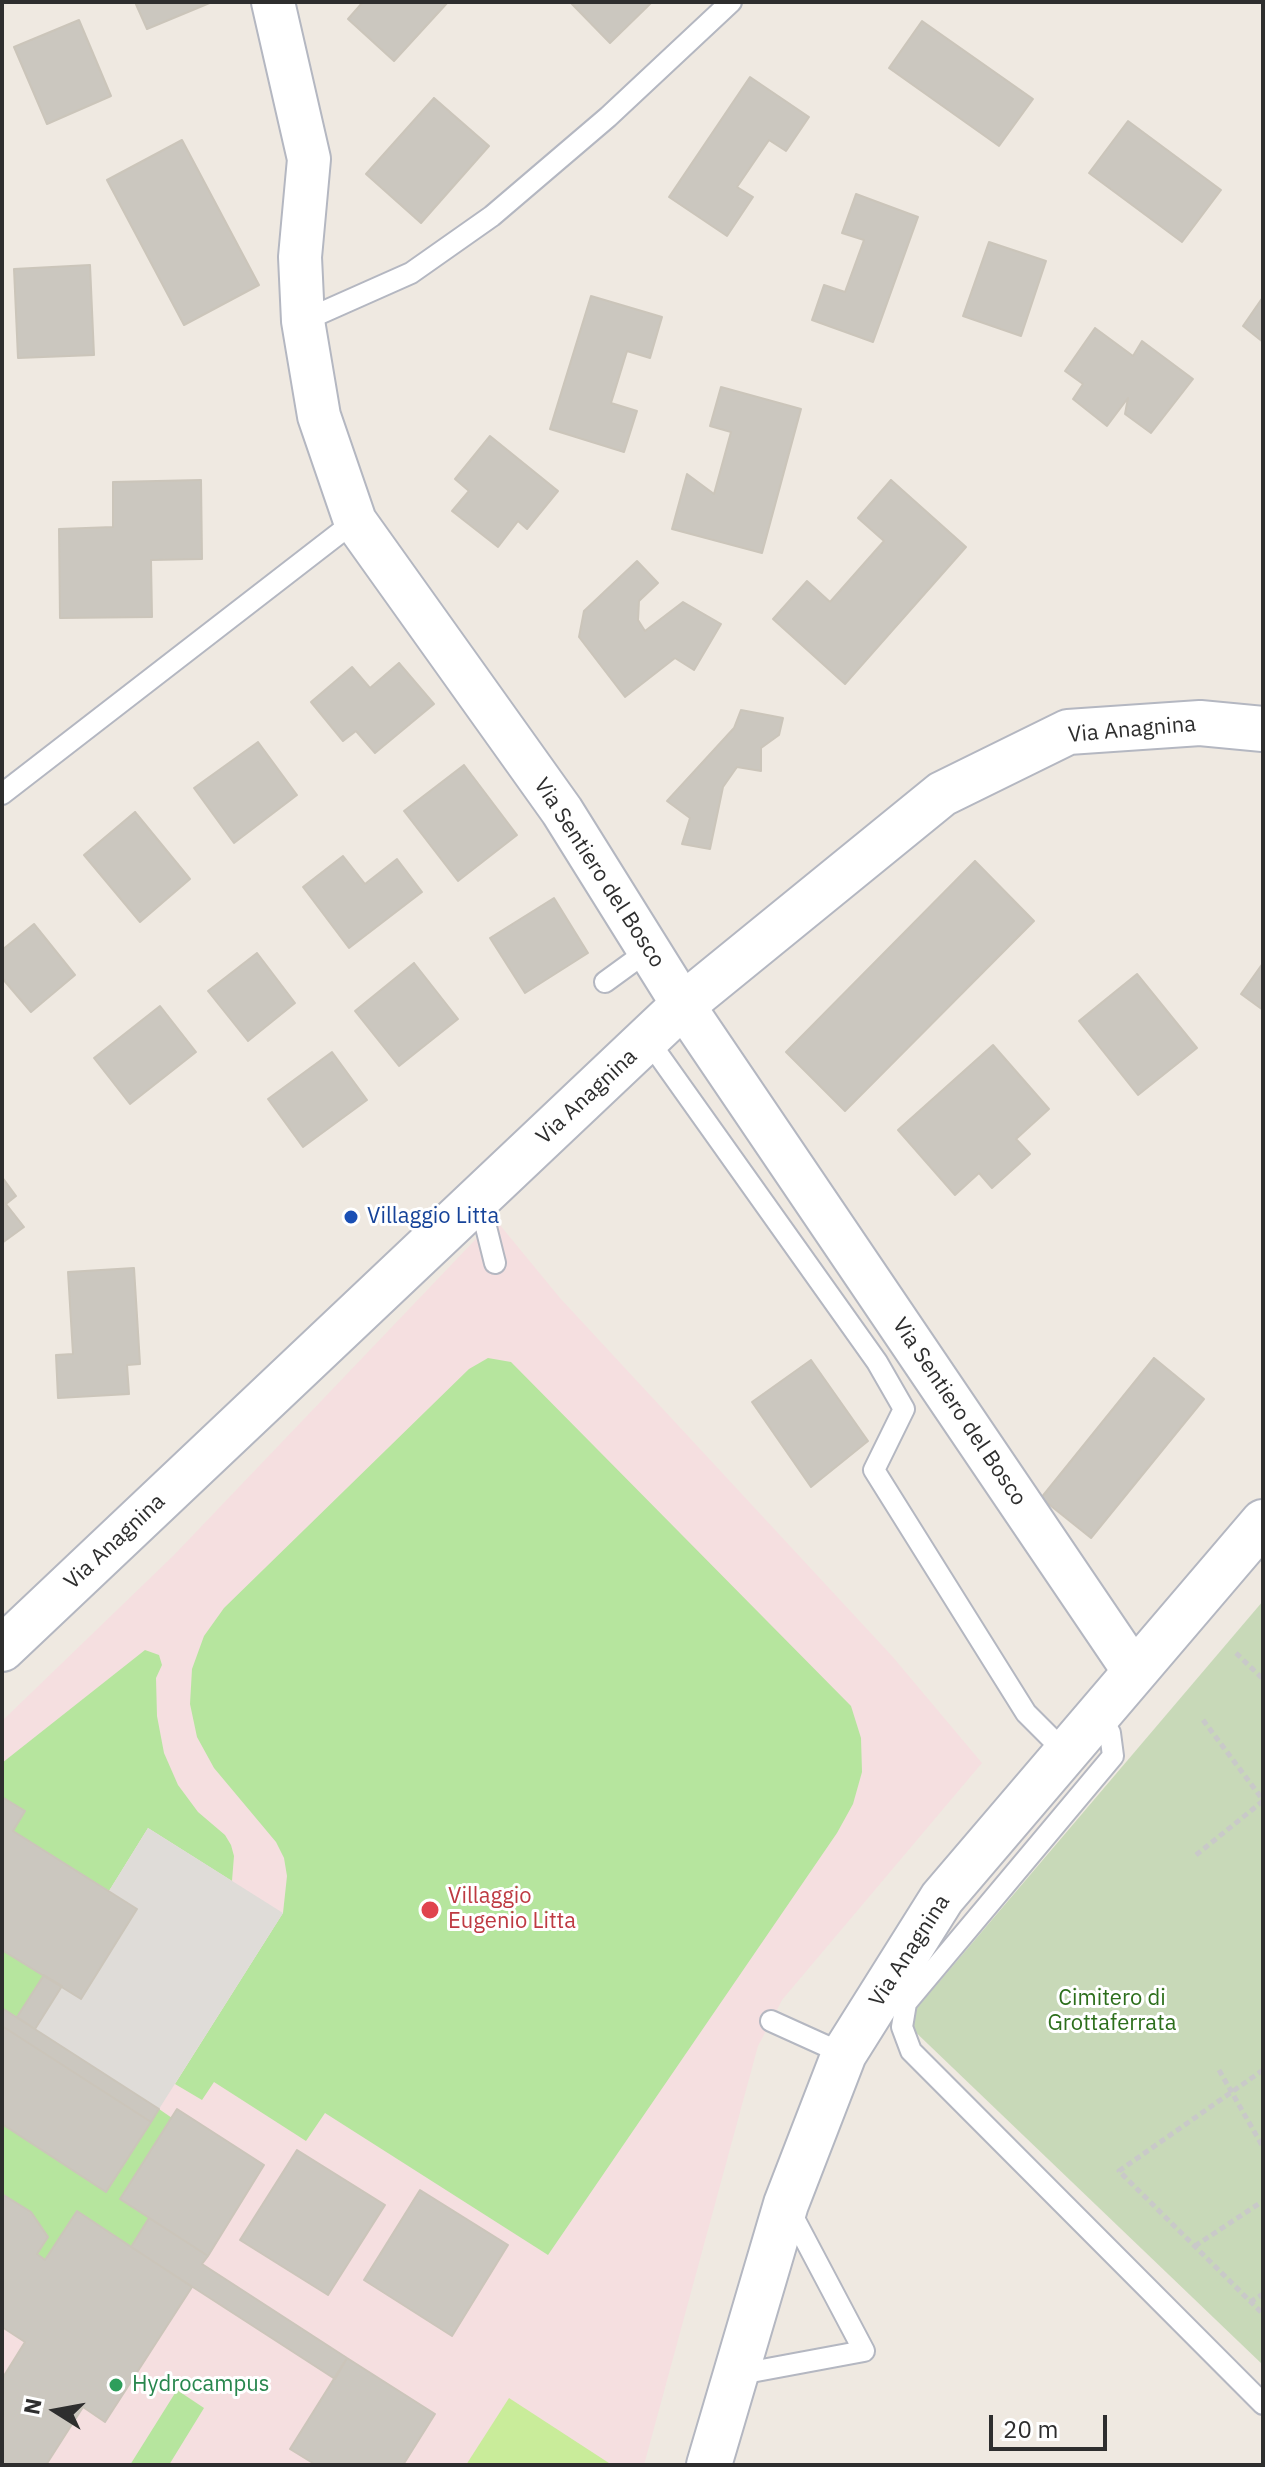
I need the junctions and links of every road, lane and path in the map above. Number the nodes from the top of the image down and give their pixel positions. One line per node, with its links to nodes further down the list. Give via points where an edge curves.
1 (273, 2): 3 (street, Via Sentiero del Bosco, via 309,159 300,257)
2 (731, 2): 3 (lane, via 492,216 411,273)
3 (303, 321): 4 (street, Via Sentiero del Bosco, via 319,416)
4 (355, 521): 6 (lane); 7 (street, Via Sentiero del Bosco, via 562,811)
5 (1263, 729): 9 (main road, Via Anagnina, via 1200,723 1068,732 942,794)
6 (2, 794)
7 (649, 950): 8 (lane); 9 (street, Via Sentiero del Bosco)
8 (605, 982)
9 (683, 1005): 10 (main road, Via Anagnina); 16 (street, Via Sentiero del Bosco)
10 (648, 1040): 11 (main road, Via Anagnina); 20 (lane, via 877,1362 904,1409 874,1470 1026,1713)
11 (479, 1199): 12 (lane); 14 (main road, Via Anagnina)
12 (495, 1263)
13 (1263, 1522): 16 (main road, Via Anagnina)
14 (2, 1649)
15 (1236, 1653): 17 (path)
16 (1133, 1670): 18 (main road, Via Anagnina)
17 (1263, 1679)
18 (1098, 1712): 20 (main road, Via Anagnina); 36 (lane, via 1110,1733 1113,1756 906,2003 902,2027 911,2051)
19 (1203, 1720): 21 (path)
20 (1065, 1752): 24 (main road, Via Anagnina, via 942,1898)
21 (1263, 1800): 22 (path)
22 (1196, 1855)
23 (771, 2021): 24 (lane)
24 (844, 2054): 30 (main road, Via Anagnina)
25 (1219, 2070): 27 (path)
26 (1263, 2070): 27 (path)
27 (1232, 2092): 28 (path); 31 (path, via 1119,2171)
28 (1263, 2147)
29 (1263, 2201): 31 (path)
30 (786, 2204): 35 (main road, Via Anagnina); 35 (lane, via 864,2351)
31 (1195, 2246): 33 (path)
32 (1263, 2294): 33 (path)
33 (1250, 2302): 34 (path)
34 (1263, 2314)
35 (735, 2375): 37 (main road, Via Anagnina)
36 (1263, 2404)
37 (709, 2465)

